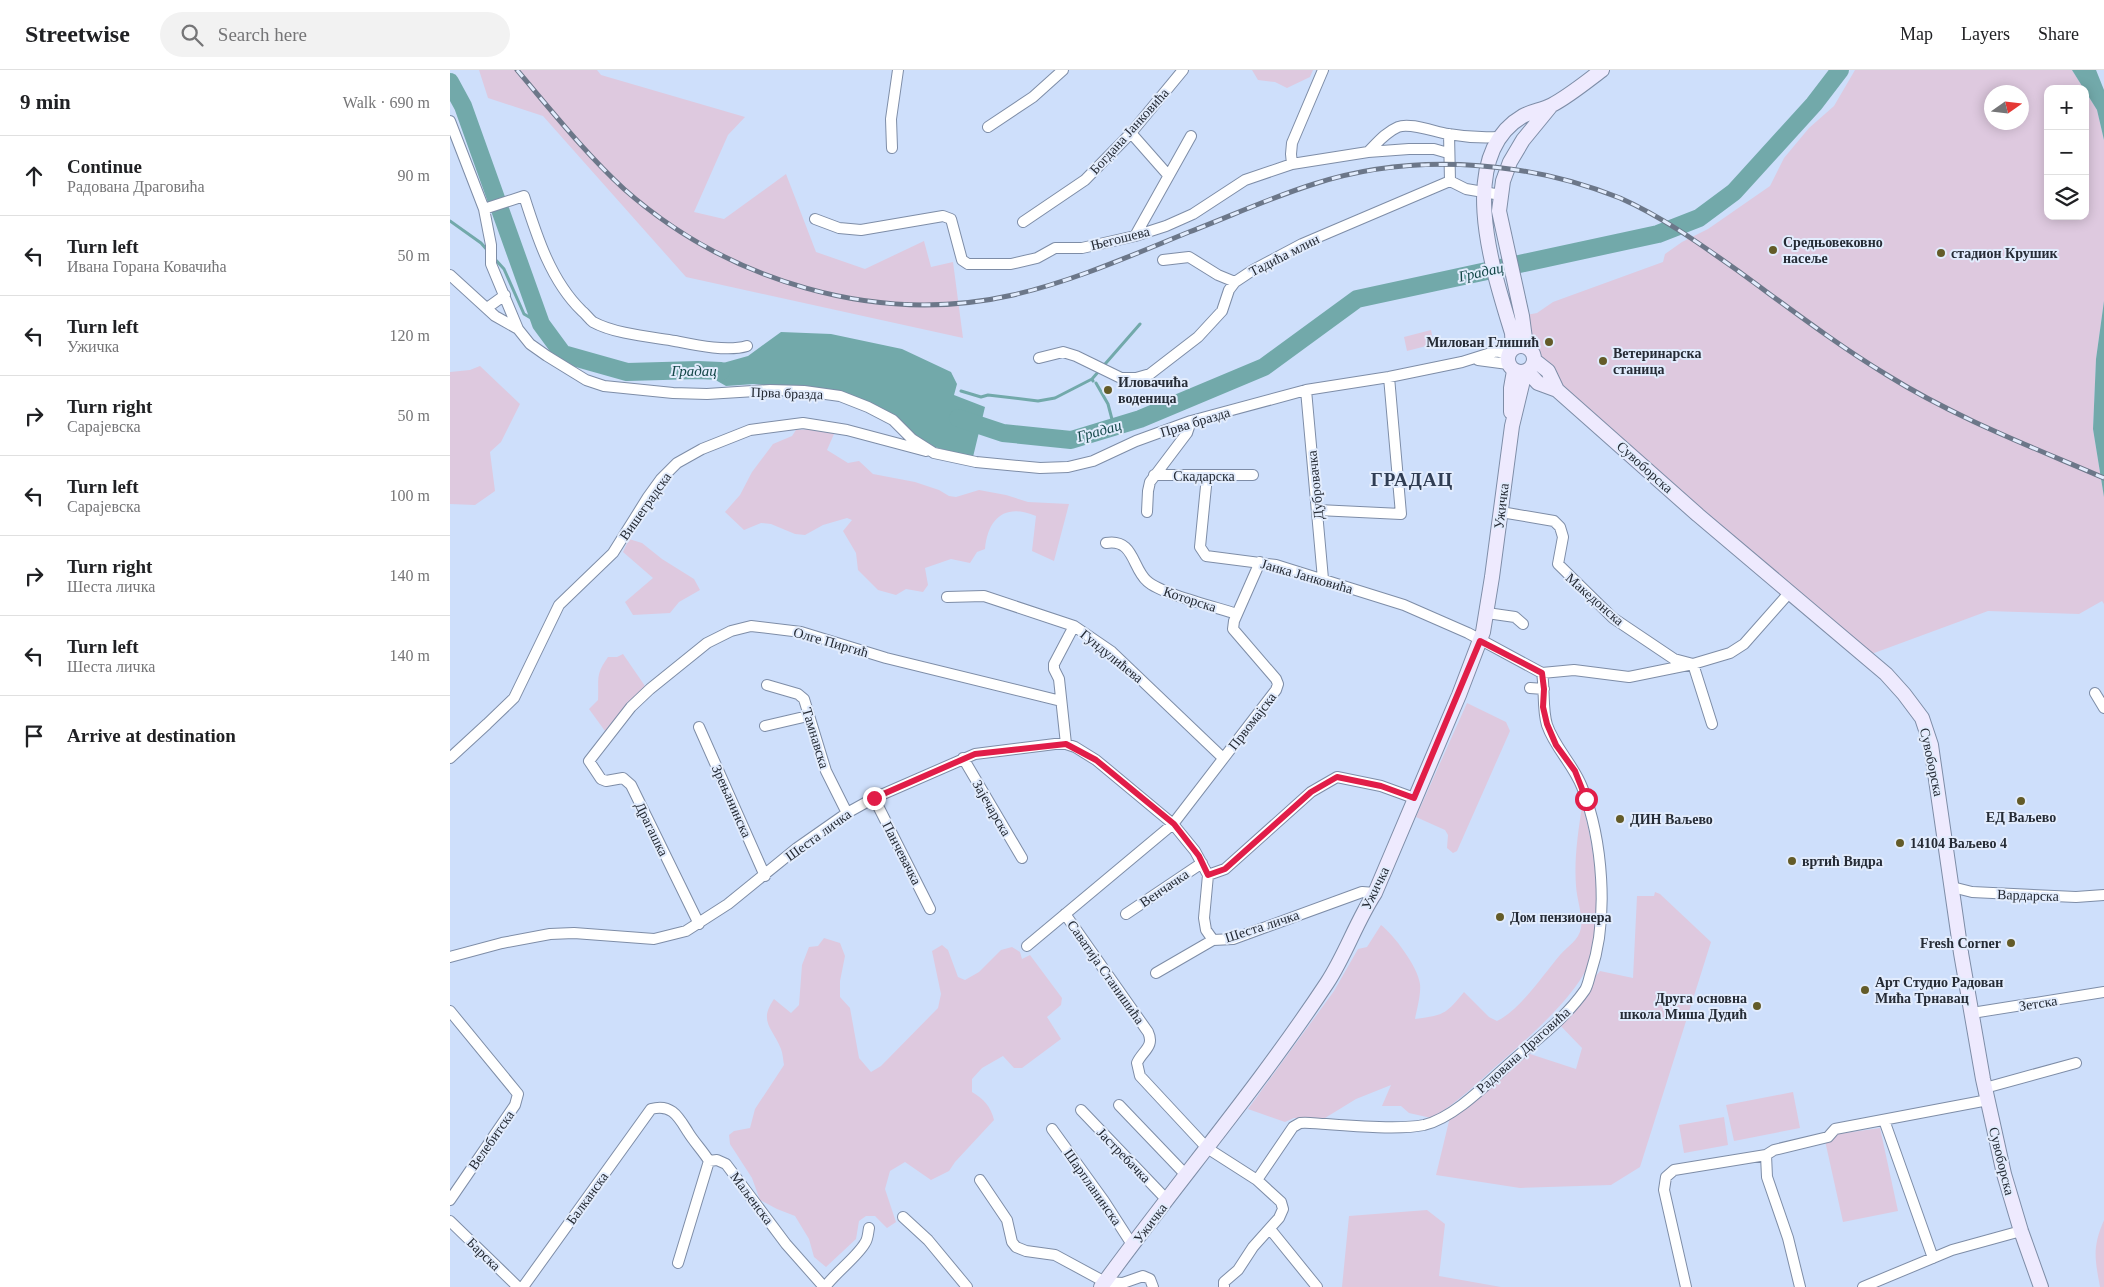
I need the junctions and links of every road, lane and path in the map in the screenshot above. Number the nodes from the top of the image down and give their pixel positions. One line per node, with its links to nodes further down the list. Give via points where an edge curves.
1 (898, 70): 13 (street)
2 (1063, 70): 8 (street, via 1033,97)
3 (1182, 70): 9 (street, Богдана Јанковића)
4 (1323, 70): 16 (street, via 1292,143)
5 (1602, 70): 6 (main road)
6 (1551, 106): 12 (main road, via 1523,116); 20 (main road, via 1523,140 1510,162)
7 (450, 120): 21 (street, Прва бразда)
8 (988, 127)
9 (1131, 134): 17 (street); 23 (street, Богдана Јанковића, via 1086,180)
10 (1449, 134): 12 (street); 14 (street, via 1399,127); 15 (street)
11 (1191, 136): 17 (street)
12 (1500, 137): 19 (main road, via 1490,159)
13 (892, 148)
14 (1368, 152): 15 (street, Његошева, via 1434,149); 16 (street, Његошева)
15 (1448, 153): 18 (street)
16 (1292, 164): 24 (street, Његошева, via 1245,180 1193,214)
17 (1168, 175): 24 (street)
18 (1450, 181): 19 (street, via 1466,190); 27 (street, Тадића млин, via 1302,244)
19 (1482, 193): 20 (street); 33 (main road, via 1488,245)
20 (1500, 195): 33 (main road, via 1504,239 1522,316)
21 (488, 208): 28 (street, Прва бразда, via 490,260); 31 (street, via 524,196 546,257 570,299 593,321 629,334 700,345)
22 (815, 219): 24 (street, Његошева, via 839,228 861,230 942,216 951,219 962,260 968,264 1011,264 1037,258 1055,248 1082,248)
23 (1023, 222)
24 (1135, 236)
25 (1163, 260): 27 (street, via 1189,257)
26 (450, 275): 29 (street)
27 (1235, 282): 32 (street, Тадића млин, via 1222,311 1198,337 1150,374 1121,378 1063,352)
28 (505, 295): 29 (street); 30 (street, Прва бразда)
29 (486, 308): 30 (street)
30 (518, 329): 37 (street, Прва бразда, via 530,344 547,356 586,380 604,386 673,393 770,390 840,396 893,420 912,439)
31 (747, 346)
32 (1038, 358)
33 (1519, 361): 34 (street, Прва бразда, via 1497,352); 43 (main road, Ужичка, via 1510,388 1512,426); 47 (main road, Сувоборска, via 1548,371 1557,390)
34 (1389, 377): 35 (street, Прва бразда); 41 (street, via 1401,514)
35 (1306, 390): 36 (street, Прва бразда); 41 (street, Дубровачка)
36 (1191, 422): 37 (street, Прва бразда, via 1136,441 1093,461 1068,467 1040,468 976,462); 39 (street, via 1187,433)
37 (934, 453): 67 (street, Вишеградска, via 847,430 803,423 750,430 691,454 661,480 612,553 559,605 514,698)
38 (1253, 475): 40 (street, Скадарска)
39 (1154, 476): 40 (street, Скадарска); 42 (street, via 1148,491)
40 (1207, 476): 45 (street, Јанка Јанковића, via 1202,553)
41 (1318, 510): 46 (street, Дубровачка)
42 (1147, 512)
43 (1501, 512): 49 (main road, Ужичка); 54 (street, Македонска, via 1554,520 1563,537 1558,564 1564,572 1613,618 1674,659)
44 (1106, 543): 50 (street, Которска, via 1113,542 1127,548 1145,580 1160,590)
45 (1260, 562): 46 (street, Јанка Јанковића); 50 (street, Првомајска)
46 (1323, 579): 53 (street, Јанка Јанковића, via 1404,605)
47 (1790, 592): 54 (street, via 1738,650); 79 (main road, Сувоборска, via 1886,674 1922,718 1931,745)
48 (947, 596): 52 (street, Гундулићева, via 984,596)
49 (1487, 613): 51 (street, via 1515,617); 53 (main road, Ужичка)
50 (1237, 614): 69 (street, Првомајска, via 1235,633 1278,684)
51 (1523, 624)
52 (1074, 626): 60 (street, via 1054,664); 69 (street, Гундулићева, via 1112,652)
53 (1480, 641): 55 (street, Јанка Јанковића); 72 (main road, Ужичка)
54 (1693, 664): 55 (street, via 1629,677 1574,670); 63 (street)
55 (1542, 673): 58 (street, Радована Драговића)
56 (767, 685): 62 (street, Тамнавска, via 801,696)
57 (1530, 688): 58 (street)
58 (1544, 689): 104 (street, Радована Драговића, via 1543,707 1547,724 1582,786 1596,836 1601,921 1586,989 1557,1022 1449,1116 1422,1125 1401,1127 1300,1123 1293,1127)
59 (2094, 693): 61 (street)
60 (1061, 701): 66 (street); 70 (street, Олге Пиргић, via 886,658 801,632 750,626 708,642 650,688)
61 (2104, 708)
62 (808, 716): 64 (street); 73 (street, Тамнавска, via 826,771)
63 (1712, 724)
64 (765, 726)
65 (699, 727): 78 (street, Зрењанинска)
66 (1066, 744): 68 (street, Шеста личка, via 987,751); 74 (street, via 1096,760)
67 (450, 758)
68 (963, 758): 71 (street, Шеста личка); 75 (street, Зајечарска)
69 (1223, 758): 74 (street, Првомајска)
70 (589, 760): 85 (street, Драгашка, via 602,779 623,778 631,785)
71 (874, 798): 73 (street, Шеста личка); 82 (street, Панчевачка)
72 (1414, 798): 77 (street, via 1381,786 1337,777 1311,792 1225,869); 80 (main road, Ужичка)
73 (847, 813): 78 (street, Шеста личка, via 797,848)
74 (1174, 824): 76 (street); 83 (street, Саватија Станишића)
75 (1022, 858)
76 (1202, 863): 77 (street); 84 (street, Венчачка)
77 (1208, 875): 86 (street, Шеста личка, via 1204,918 1206,930)
78 (765, 876): 85 (street, Шеста личка)
79 (1952, 887): 81 (street, Вардарска, via 1972,892 2076,897); 92 (main road, Сувоборска)
80 (1375, 894): 86 (street, Шеста личка, via 1362,892 1233,939); 99 (main road, Ужичка, via 1327,983)
81 (2104, 895)
82 (930, 909)
83 (1065, 914): 87 (street, Саватија Станишића); 99 (street, Саватија Станишића, via 1148,1032 1150,1047 1137,1063 1140,1076)
84 (1126, 914)
85 (699, 924): 88 (street, Шеста личка, via 674,935 654,939 550,934)
86 (1213, 940): 89 (street)
87 (1026, 946)
88 (450, 957)
89 (1156, 973)
90 (2104, 992): 92 (street, Зетска)
91 (450, 1010): 105 (street, Велебитска, via 518,1094 515,1105)
92 (1972, 1013): 94 (main road, Сувоборска)
93 (2076, 1063): 94 (street)
94 (1987, 1094): 97 (street); 111 (main road, Сувоборска, via 2004,1174)
95 (1119, 1105): 102 (street)
96 (1080, 1110): 106 (street, Јастребачка)
97 (1884, 1120): 100 (street, via 1835,1129 1828,1138); 113 (street)
98 (1052, 1129): 112 (street, Шарпланинска)
99 (1207, 1148): 102 (main road, Ужичка); 104 (street)
100 (1766, 1154): 123 (street, via 1674,1170 1666,1177 1664,1190); 124 (street, via 1767,1177 1788,1238)
101 (709, 1161): 114 (street); 117 (street, Балканска, via 673,1112 665,1108 652,1109); 118 (street, Маљенска, via 726,1164 786,1244)
102 (1186, 1175): 106 (main road, Ужичка)
103 (980, 1180): 115 (street, via 1007,1220 1016,1247 1055,1255)
104 (1257, 1180): 110 (street, via 1282,1202 1279,1218)
105 (450, 1200)
106 (1167, 1200): 112 (main road, Ужичка)
107 (903, 1217): 119 (street, via 928,1240)
108 (450, 1220): 116 (street, Барска)
109 (869, 1228): 118 (street, via 863,1246)
110 (1270, 1229): 121 (street, via 1238,1270 1224,1282); 122 (street)
111 (2021, 1231): 113 (street); 126 (main road, Сувоборска)
112 (1133, 1246): 115 (main road, Ужичка)
113 (1933, 1258): 125 (street)
114 (678, 1262)
115 (1103, 1285): 120 (street, via 1143,1276 1150,1279)
116 (518, 1287)
117 (523, 1287)
118 (824, 1287)
119 (967, 1287)
120 (1153, 1287)
121 (1224, 1287)
122 (1317, 1287)
123 (1686, 1287)
124 (1800, 1287)
125 (1863, 1287)
126 (2041, 1287)

